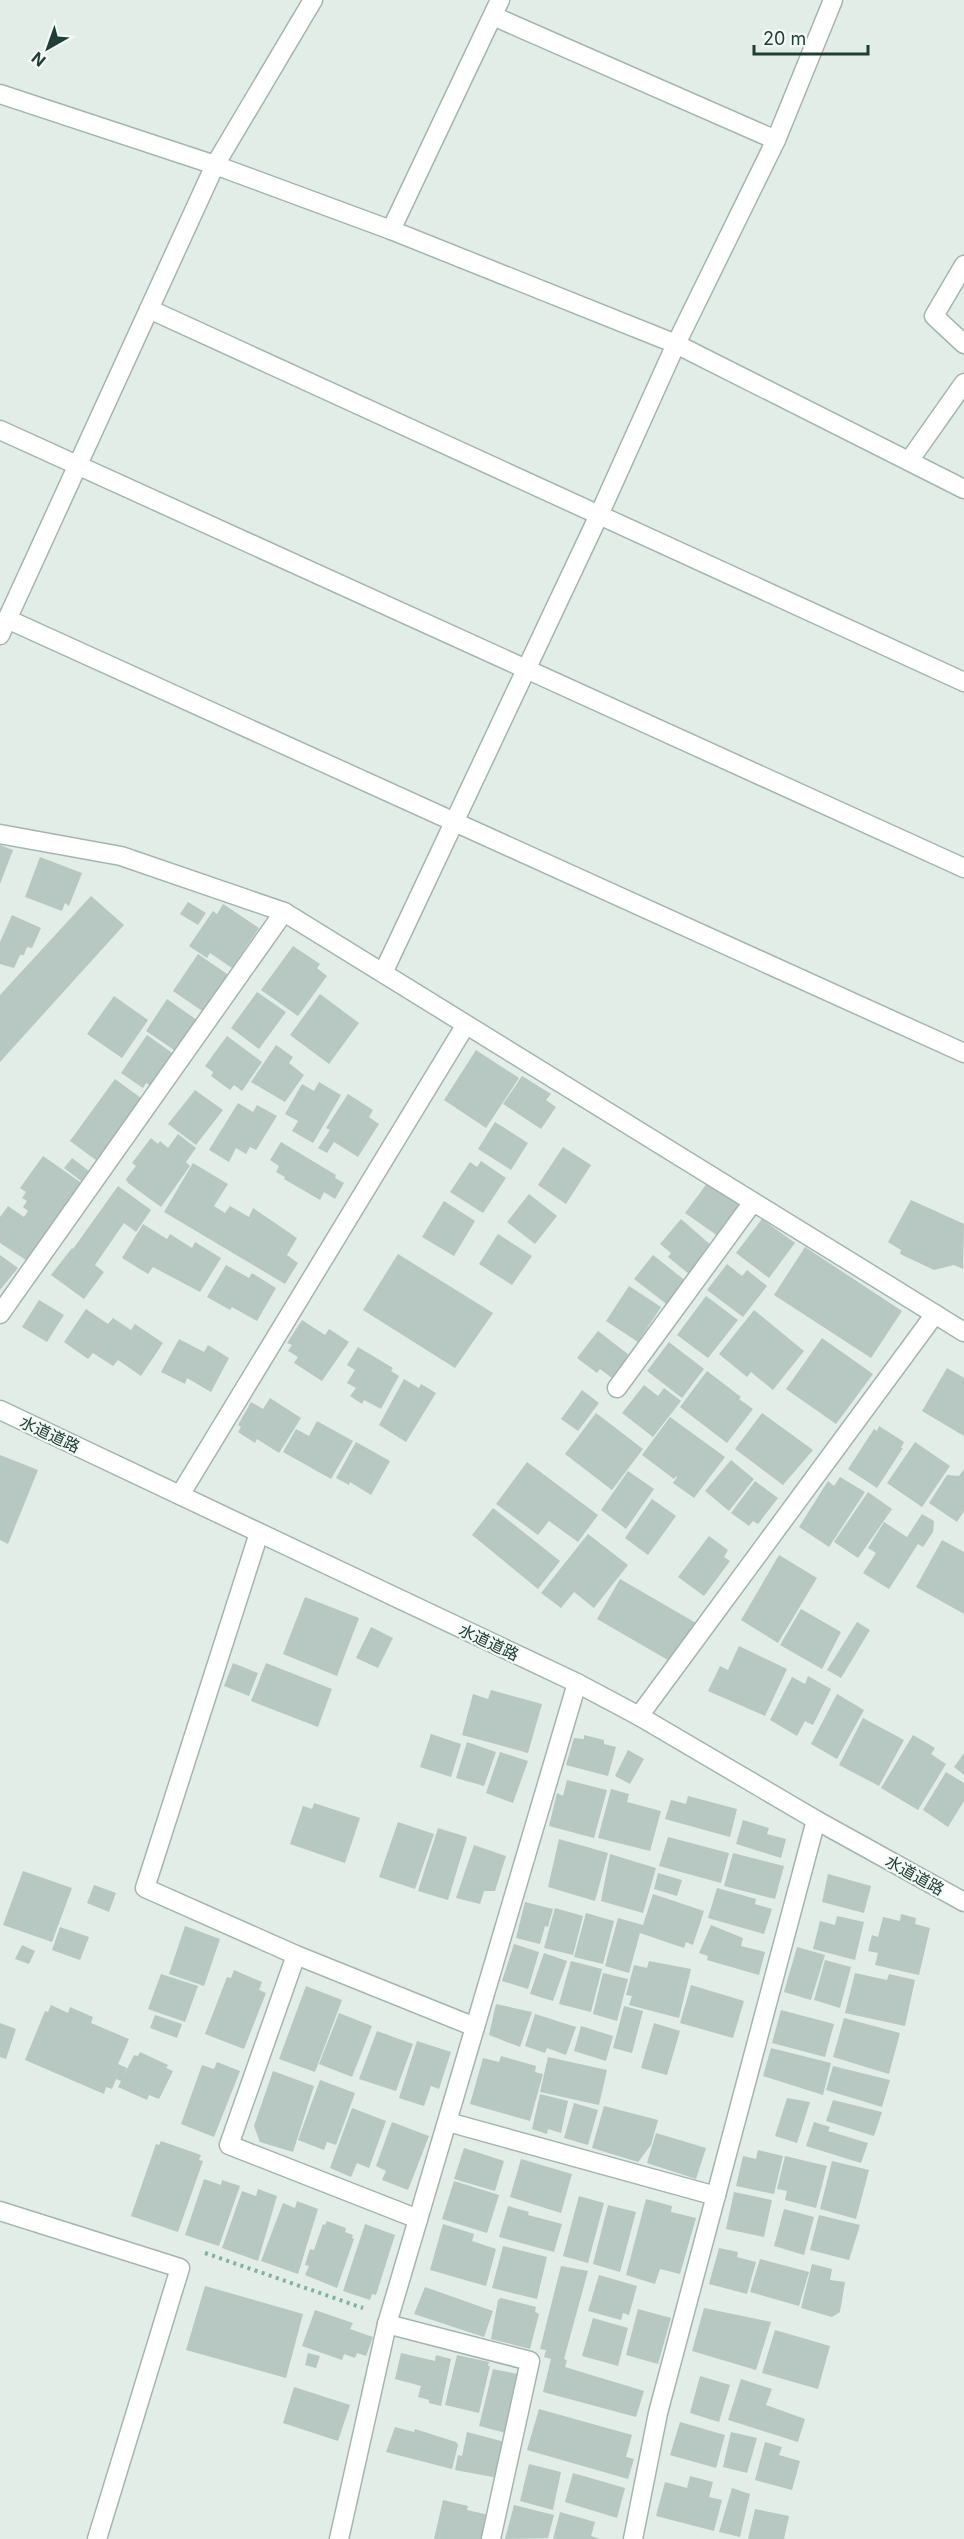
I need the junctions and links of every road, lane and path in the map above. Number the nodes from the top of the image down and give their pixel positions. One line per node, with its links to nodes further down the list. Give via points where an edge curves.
1 (313, 0): 6 (street)
2 (833, 0): 5 (street)
3 (496, 8): 5 (street); 7 (street)
4 (0, 94): 6 (street)
5 (776, 140): 10 (street)
6 (215, 165): 7 (street); 9 (street)
7 (391, 230): 10 (street)
8 (964, 265): 11 (street, via 934,316)
9 (149, 309): 15 (street); 17 (street)
10 (676, 344): 14 (street); 17 (street)
11 (964, 344)
12 (964, 383): 14 (street)
13 (0, 430): 15 (street)
14 (909, 461): 16 (street)
15 (78, 466): 18 (street); 19 (street)
16 (964, 489)
17 (599, 515): 19 (street); 20 (street)
18 (4, 627): 21 (street)
19 (526, 670): 21 (street); 23 (street)
20 (964, 682)
21 (454, 822): 25 (street); 27 (street)
22 (0, 834): 24 (street, via 121,856)
23 (964, 868)
24 (284, 912): 25 (street); 29 (street)
25 (383, 973): 26 (street)
26 (465, 1026): 28 (street); 34 (street)
27 (964, 1053)
28 (753, 1202): 30 (street); 32 (street)
29 (0, 1314)
30 (934, 1314): 31 (street); 37 (street)
31 (964, 1332)
32 (617, 1388)
33 (0, 1410): 34 (street, 水道道路)
34 (180, 1495): 35 (street, 水道道路)
35 (259, 1533): 36 (street, 水道道路); 40 (street, via 145,1888)
36 (577, 1683): 37 (street, 水道道路); 41 (street)
37 (639, 1716): 38 (street, 水道道路)
38 (816, 1820): 39 (street, 水道道路); 43 (street)
39 (964, 1902)
40 (296, 1954): 41 (street); 45 (street, via 229,2145)
41 (475, 2027): 42 (street)
42 (448, 2121): 43 (street); 45 (street)
43 (716, 2196): 51 (street, via 658,2413)
44 (0, 2211): 46 (street)
45 (418, 2219): 47 (street)
46 (180, 2268): 47 (path, via 186,2246); 48 (street)
47 (388, 2320): 49 (street); 50 (street, via 530,2361)
48 (97, 2539)
49 (339, 2539)
50 (491, 2539)
51 (633, 2539)

